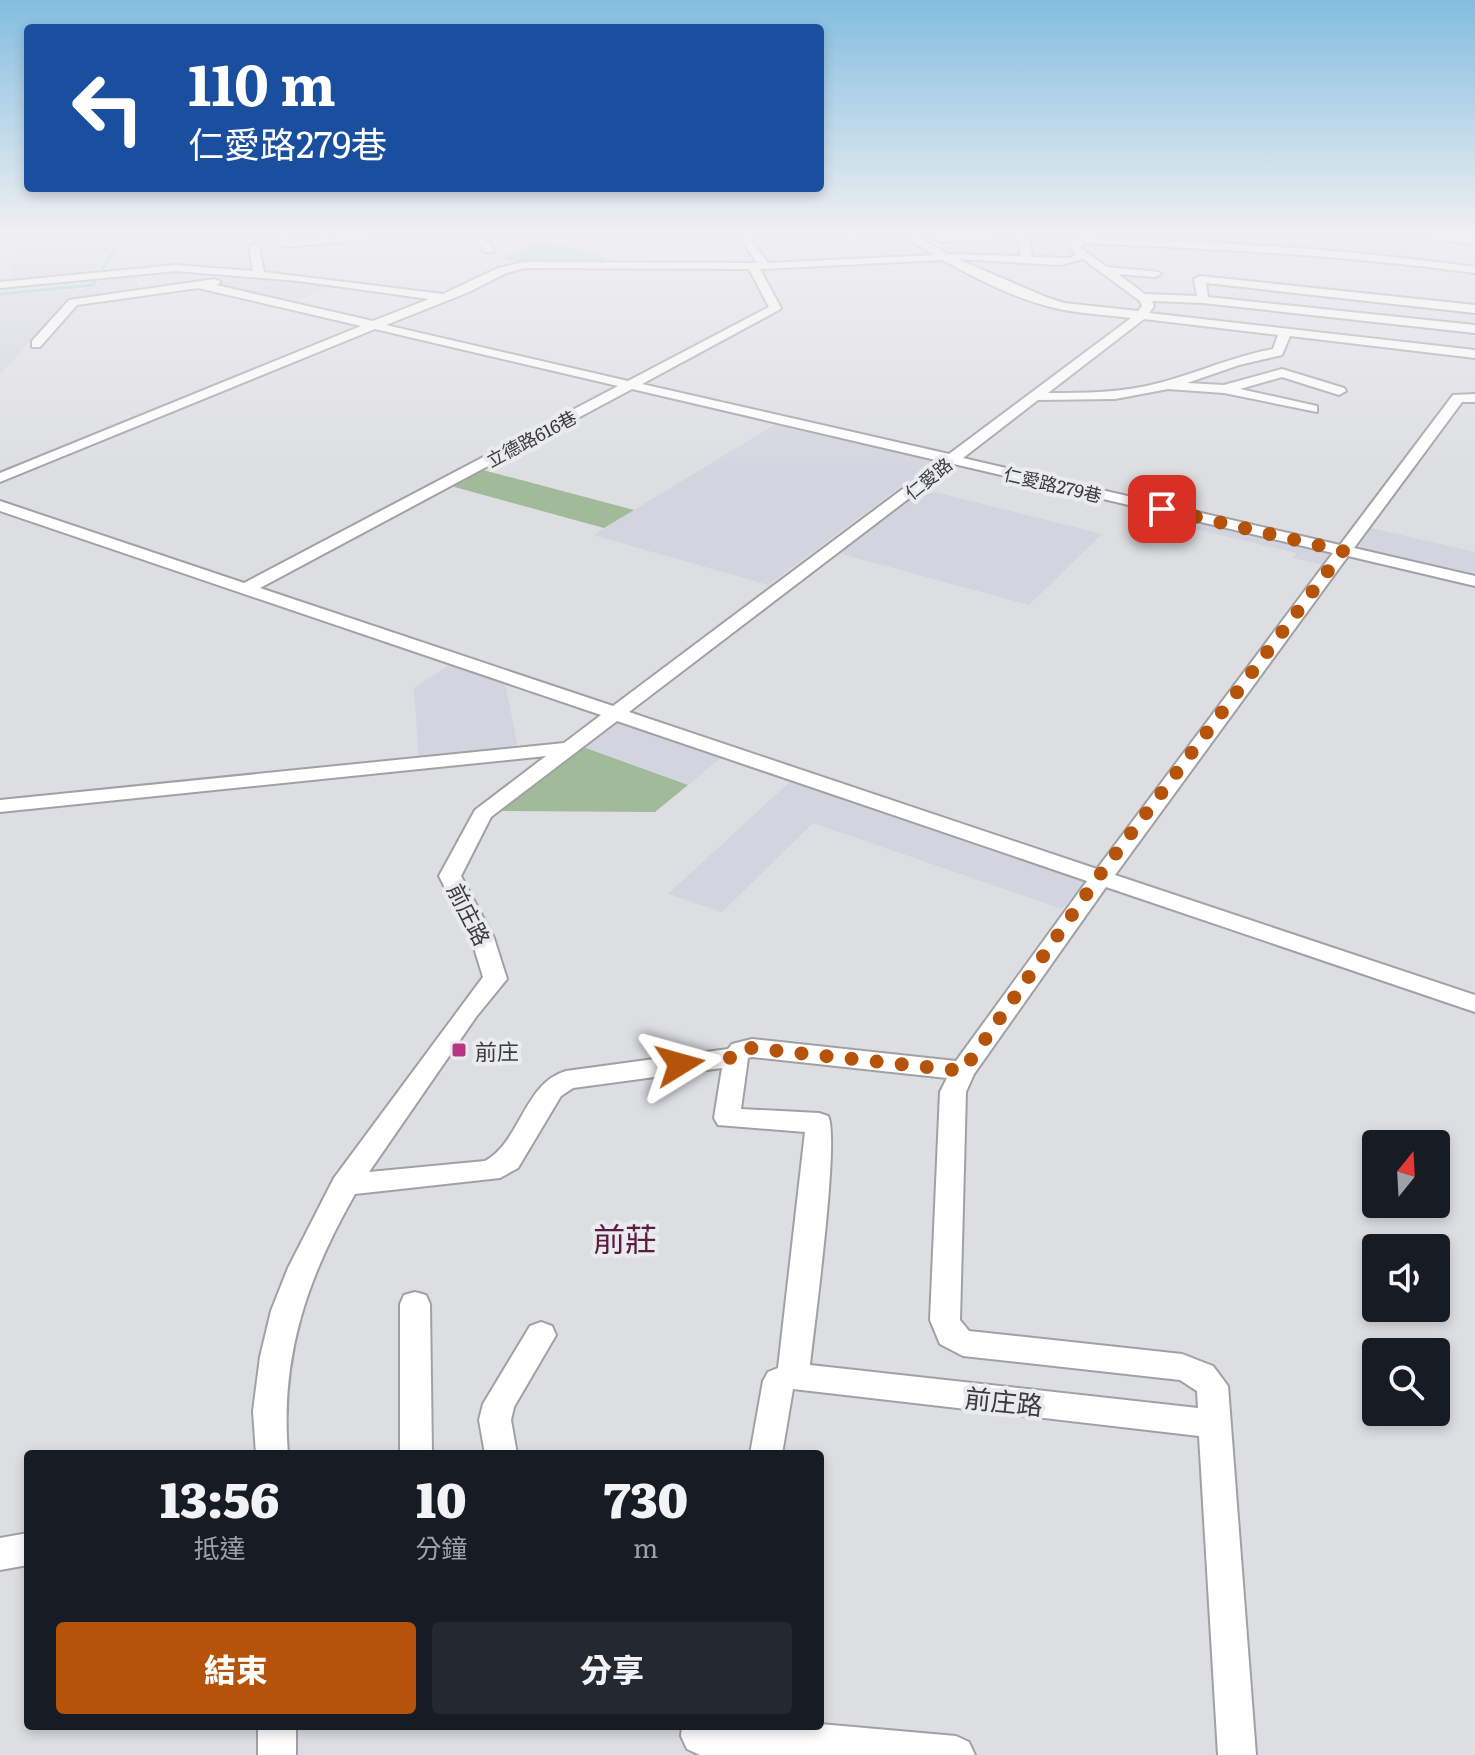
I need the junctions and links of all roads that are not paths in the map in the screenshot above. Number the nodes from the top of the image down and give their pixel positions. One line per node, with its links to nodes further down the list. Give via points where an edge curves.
1 (63, 314): 13 (street)
2 (324, 314): 9 (street, 仁愛路279巷)
3 (400, 314): 9 (street)
4 (764, 314): 15 (street, 立德路616巷)
5 (1125, 314): 7 (street)
6 (1332, 314): 8 (street)
7 (1141, 316): 11 (street); 19 (street, 仁愛路)
8 (1351, 316): 10 (street); 12 (street)
9 (372, 325): 15 (street, 仁愛路279巷); 23 (street)
10 (1475, 329)
11 (1285, 332): 12 (street); 16 (street, via 1278,352 1224,363)
12 (1344, 339): 14 (street)
13 (36, 344)
14 (1475, 354)
15 (631, 385): 22 (street, 仁愛路279巷); 27 (street, 立德路616巷)
16 (1163, 386): 17 (street); 19 (street, via 1087,398)
17 (1224, 389): 18 (street, via 1282,373); 21 (street)
18 (1339, 391)
19 (1033, 396): 22 (street, 仁愛路)
20 (1469, 397): 25 (street, via 1458,398)
21 (1312, 409)
22 (950, 460): 25 (street, 仁愛路279巷); 28 (street, 仁愛路)
23 (0, 478)
24 (0, 506): 27 (street)
25 (1343, 551): 26 (street, 仁愛路279巷); 31 (street)
26 (1475, 581)
27 (245, 589): 28 (street)
28 (614, 714): 29 (street, 前庄路); 31 (street)
29 (570, 747): 30 (street); 35 (street, 前庄路, via 482,814 457,859 450,876 483,936 495,979)
30 (0, 806)
31 (1099, 876): 32 (street); 34 (street)
32 (1475, 1004)
33 (736, 1057): 34 (street, via 752,1048); 35 (street, via 566,1080 552,1090 508,1161 490,1171); 38 (street, via 727,1118 819,1123)
34 (963, 1071): 39 (street, via 953,1092 949,1167 945,1320 951,1335 963,1343 1182,1367 1212,1386)
35 (344, 1185): 40 (street, 前庄路, via 302,1265 281,1328 269,1406)
36 (415, 1304): 41 (street)
37 (541, 1335): 42 (street, via 499,1404 495,1420)
38 (793, 1376): 39 (street, 前庄路); 43 (street, via 779,1381)
39 (1214, 1424): 50 (street)
40 (272, 1450)
41 (416, 1450)
42 (500, 1450)
43 (767, 1450)
44 (24, 1550): 45 (street)
45 (0, 1554)
46 (277, 1730): 48 (street)
47 (700, 1731): 49 (street)
48 (277, 1755)
49 (956, 1755)
50 (1237, 1755)

